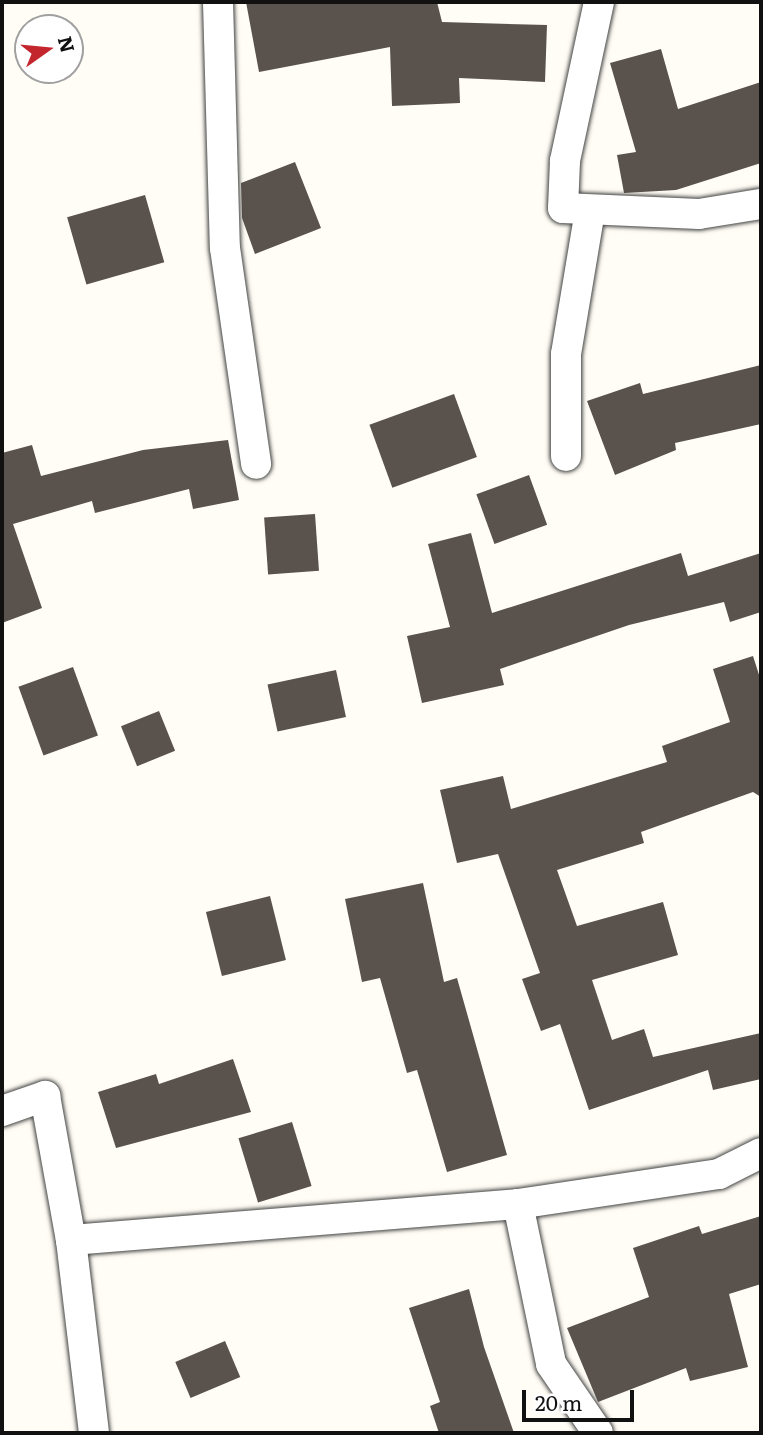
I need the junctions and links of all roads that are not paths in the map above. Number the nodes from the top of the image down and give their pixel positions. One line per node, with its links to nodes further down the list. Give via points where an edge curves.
1 (218, 2): 6 (street, via 225,248)
2 (599, 2): 4 (street, via 565,161 563,208)
3 (761, 204): 4 (street, via 699,214)
4 (590, 210): 5 (street, via 566,354)
5 (566, 456)
6 (256, 464)
7 (2, 1111): 10 (street, via 46,1096)
8 (761, 1153): 9 (street, via 719,1174)
9 (518, 1204): 10 (street); 12 (street, via 551,1364)
10 (71, 1240): 11 (street)
11 (94, 1433)
12 (598, 1433)

